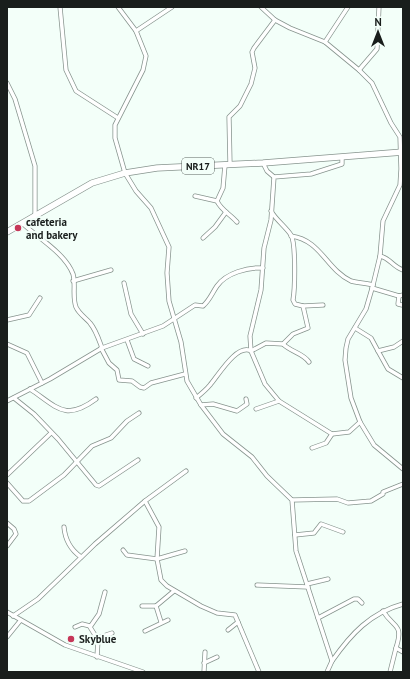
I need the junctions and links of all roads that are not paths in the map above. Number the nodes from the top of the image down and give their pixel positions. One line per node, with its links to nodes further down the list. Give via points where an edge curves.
1 (60, 7): 12 (street, via 66,70 76,92)
2 (118, 7): 8 (street)
3 (172, 7): 8 (street)
4 (260, 7): 7 (street)
5 (348, 7): 9 (street)
6 (379, 7): 10 (street, via 377,49)
7 (275, 20): 9 (street); 16 (street, via 252,52 254,68 251,84 240,106 229,117)
8 (136, 31): 12 (street, via 144,50 145,64)
9 (325, 42): 10 (street)
10 (359, 70): 13 (street, via 372,83 400,137)
11 (7, 83): 23 (street, via 15,99 35,166)
12 (118, 118): 17 (street, via 114,130)
13 (402, 152): 14 (main road, NR17); 29 (street, via 400,185 381,228)
14 (342, 157): 15 (main road, NR17); 18 (street, via 342,164 311,174)
15 (263, 162): 16 (main road, NR17); 18 (street, via 267,171)
16 (228, 164): 17 (main road, NR17, via 157,168); 20 (street)
17 (125, 173): 23 (main road, NR17, via 92,183); 42 (street, via 151,208 170,247 167,282)
18 (274, 177): 21 (street)
19 (195, 196): 20 (street)
20 (217, 201): 22 (street)
21 (270, 210): 27 (street); 30 (street, via 271,220 264,248)
22 (226, 212): 24 (street); 28 (street)
23 (35, 215): 25 (main road, NR17)
24 (237, 222)
25 (22, 223): 26 (main road, NR17); 33 (street, via 62,256 73,275)
26 (7, 232)
27 (292, 236): 35 (street, via 300,237 315,246 332,266 352,281); 40 (street, via 295,285 293,300)
28 (203, 238)
29 (380, 256): 32 (street, via 386,258 394,267); 35 (street)
30 (263, 268): 42 (street, via 241,270 225,279 218,284 207,303 203,306 195,305); 50 (street, via 261,290 250,336)
31 (111, 270): 33 (street)
32 (403, 270)
33 (73, 281): 49 (street, via 75,306 90,323)
34 (124, 283): 44 (street, via 131,314)
35 (373, 287): 36 (street); 43 (street, via 366,309)
36 (401, 296): 39 (street, via 398,304)
37 (40, 298): 41 (street, via 29,314)
38 (323, 305): 40 (street)
39 (402, 305)
40 (303, 306): 48 (street, via 308,328 293,334)
41 (7, 320)
42 (174, 320): 44 (street); 54 (street, via 181,342)
43 (355, 328): 51 (street, via 371,338); 67 (street, via 348,339 345,360 351,398)
44 (143, 334): 45 (street)
45 (127, 340): 49 (street); 53 (street, via 134,359)
46 (403, 341): 51 (street, via 394,347)
47 (7, 344): 56 (street, via 26,353)
48 (282, 344): 50 (street, via 266,342); 52 (street)
49 (102, 348): 54 (street, via 109,364 118,370 119,380 132,381 140,387 144,388 151,383); 56 (street)
50 (251, 351): 59 (street, via 241,350); 63 (street, via 265,384)
51 (378, 351): 55 (street, via 388,369)
52 (309, 362)
53 (148, 366)
54 (184, 374): 59 (street)
55 (403, 378)
56 (42, 383): 57 (street)
57 (30, 389): 58 (street); 60 (street, via 63,411 74,411)
58 (14, 398): 62 (street); 68 (street, via 34,414)
59 (196, 398): 64 (street)
60 (96, 399)
61 (246, 399): 64 (street, via 247,404 237,411 213,404)
62 (7, 401)
63 (279, 401): 65 (street); 69 (street)
64 (201, 405): 78 (street, via 222,434 247,452)
65 (256, 409)
66 (139, 413): 72 (street, via 111,438 92,446)
67 (360, 422): 69 (street, via 348,432); 73 (street, via 374,445)
68 (51, 433): 72 (street); 75 (street)
69 (332, 434): 70 (street, via 326,443)
70 (312, 448)
71 (138, 460): 72 (street, via 99,486)
72 (77, 461): 76 (street, via 64,475 29,501 23,501)
73 (403, 470)
74 (186, 471): 79 (street)
75 (7, 475)
76 (7, 483)
77 (403, 484): 78 (street, via 364,502 348,504 337,499)
78 (292, 500): 83 (street)
79 (145, 501): 87 (street); 88 (street, via 159,527)
80 (7, 523): 84 (street, via 16,534)
81 (64, 527): 87 (street, via 73,551)
82 (342, 532): 83 (street, via 321,524 314,533)
83 (294, 535): 91 (street, via 296,551)
84 (7, 546)
85 (123, 550): 88 (street, via 127,555)
86 (185, 551): 88 (street)
87 (81, 557): 100 (street, via 38,599)
88 (157, 559): 92 (street, via 161,580)
89 (328, 579): 91 (street)
90 (257, 585): 91 (street)
91 (308, 585): 101 (street)
92 (174, 591): 97 (street); 105 (street, via 217,613 232,613)
93 (105, 592): 106 (street, via 99,614)
94 (362, 602): 101 (street, via 354,600)
95 (403, 604): 98 (street)
96 (142, 606): 97 (street)
97 (156, 606): 104 (street)
98 (383, 611): 113 (street, via 398,628); 118 (street, via 364,622 346,640)
99 (7, 612): 100 (street)
100 (13, 616): 103 (street)
101 (318, 618): 118 (street)
102 (168, 620): 104 (street)
103 (20, 622): 111 (street); 116 (street, via 65,646)
104 (161, 622): 109 (street)
105 (238, 622): 108 (street); 122 (street)
106 (90, 626): 107 (street, via 82,624); 112 (street)
107 (74, 627)
108 (228, 630)
109 (144, 631)
110 (112, 633): 112 (street)
111 (7, 637)
112 (98, 638): 116 (street)
113 (396, 648): 115 (street); 124 (street)
114 (205, 652): 119 (street)
115 (403, 652)
116 (97, 657): 120 (street)
117 (217, 657): 119 (street)
118 (332, 661): 123 (street)
119 (204, 663): 121 (street)
120 (143, 672)
121 (204, 672)
122 (259, 672)
123 (327, 672)
124 (390, 672)

